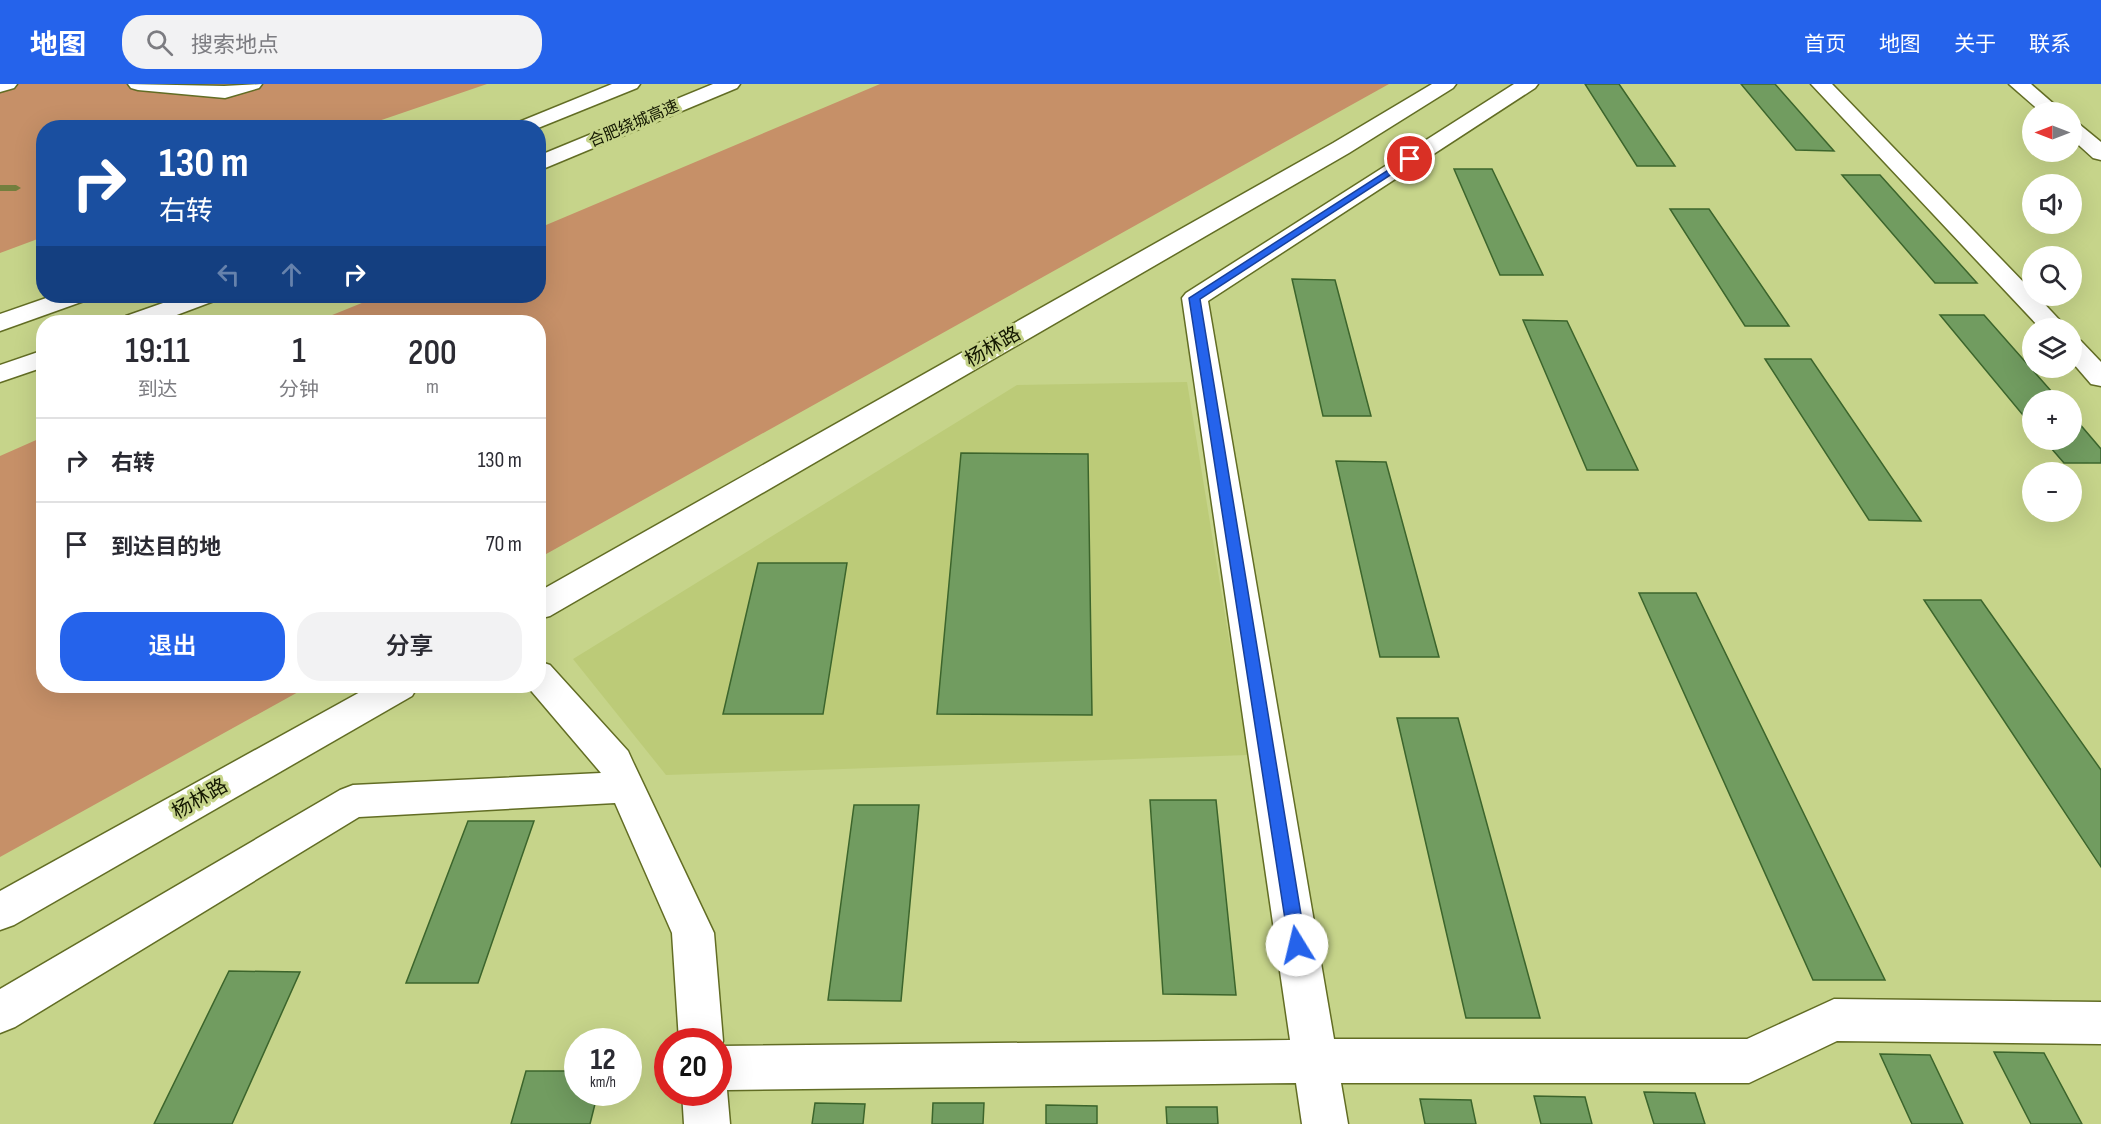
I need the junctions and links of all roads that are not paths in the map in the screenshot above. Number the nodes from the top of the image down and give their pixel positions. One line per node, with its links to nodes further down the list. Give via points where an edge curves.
1 (7, 84): 10 (main road)
2 (138, 84): 3 (main road, via 225,92)
3 (252, 84)
4 (630, 84): 12 (main road, 合肥绕城高速)
5 (730, 84): 15 (main road, 合肥绕城高速)
6 (1446, 84): 25 (main road, 杨林路, via 1341,148)
7 (1528, 84): 33 (main road, via 1195,298)
8 (1821, 84): 19 (main road)
9 (2019, 84): 11 (main road)
10 (0, 86)
11 (2041, 102)
12 (541, 120)
13 (2082, 137): 14 (main road)
14 (2101, 153)
15 (546, 161)
16 (56, 303): 20 (main road)
17 (186, 303): 18 (main road)
18 (154, 315)
19 (2044, 318)
20 (0, 323)
21 (2082, 358): 24 (main road)
22 (36, 361): 23 (main road)
23 (0, 374)
24 (2101, 378)
25 (546, 602)
26 (546, 683): 28 (main road, via 615,762)
27 (388, 693): 29 (main road, 杨林路)
28 (626, 787): 30 (main road, via 353,801); 32 (main road, via 693,933)
29 (0, 912)
30 (0, 1012)
31 (2101, 1023): 33 (main road, via 1834,1020 1749,1061)
32 (700, 1028)
33 (1316, 1061): 34 (main road); 37 (main road)
34 (732, 1068)
35 (706, 1106): 36 (main road)
36 (708, 1124)
37 (1325, 1124)

